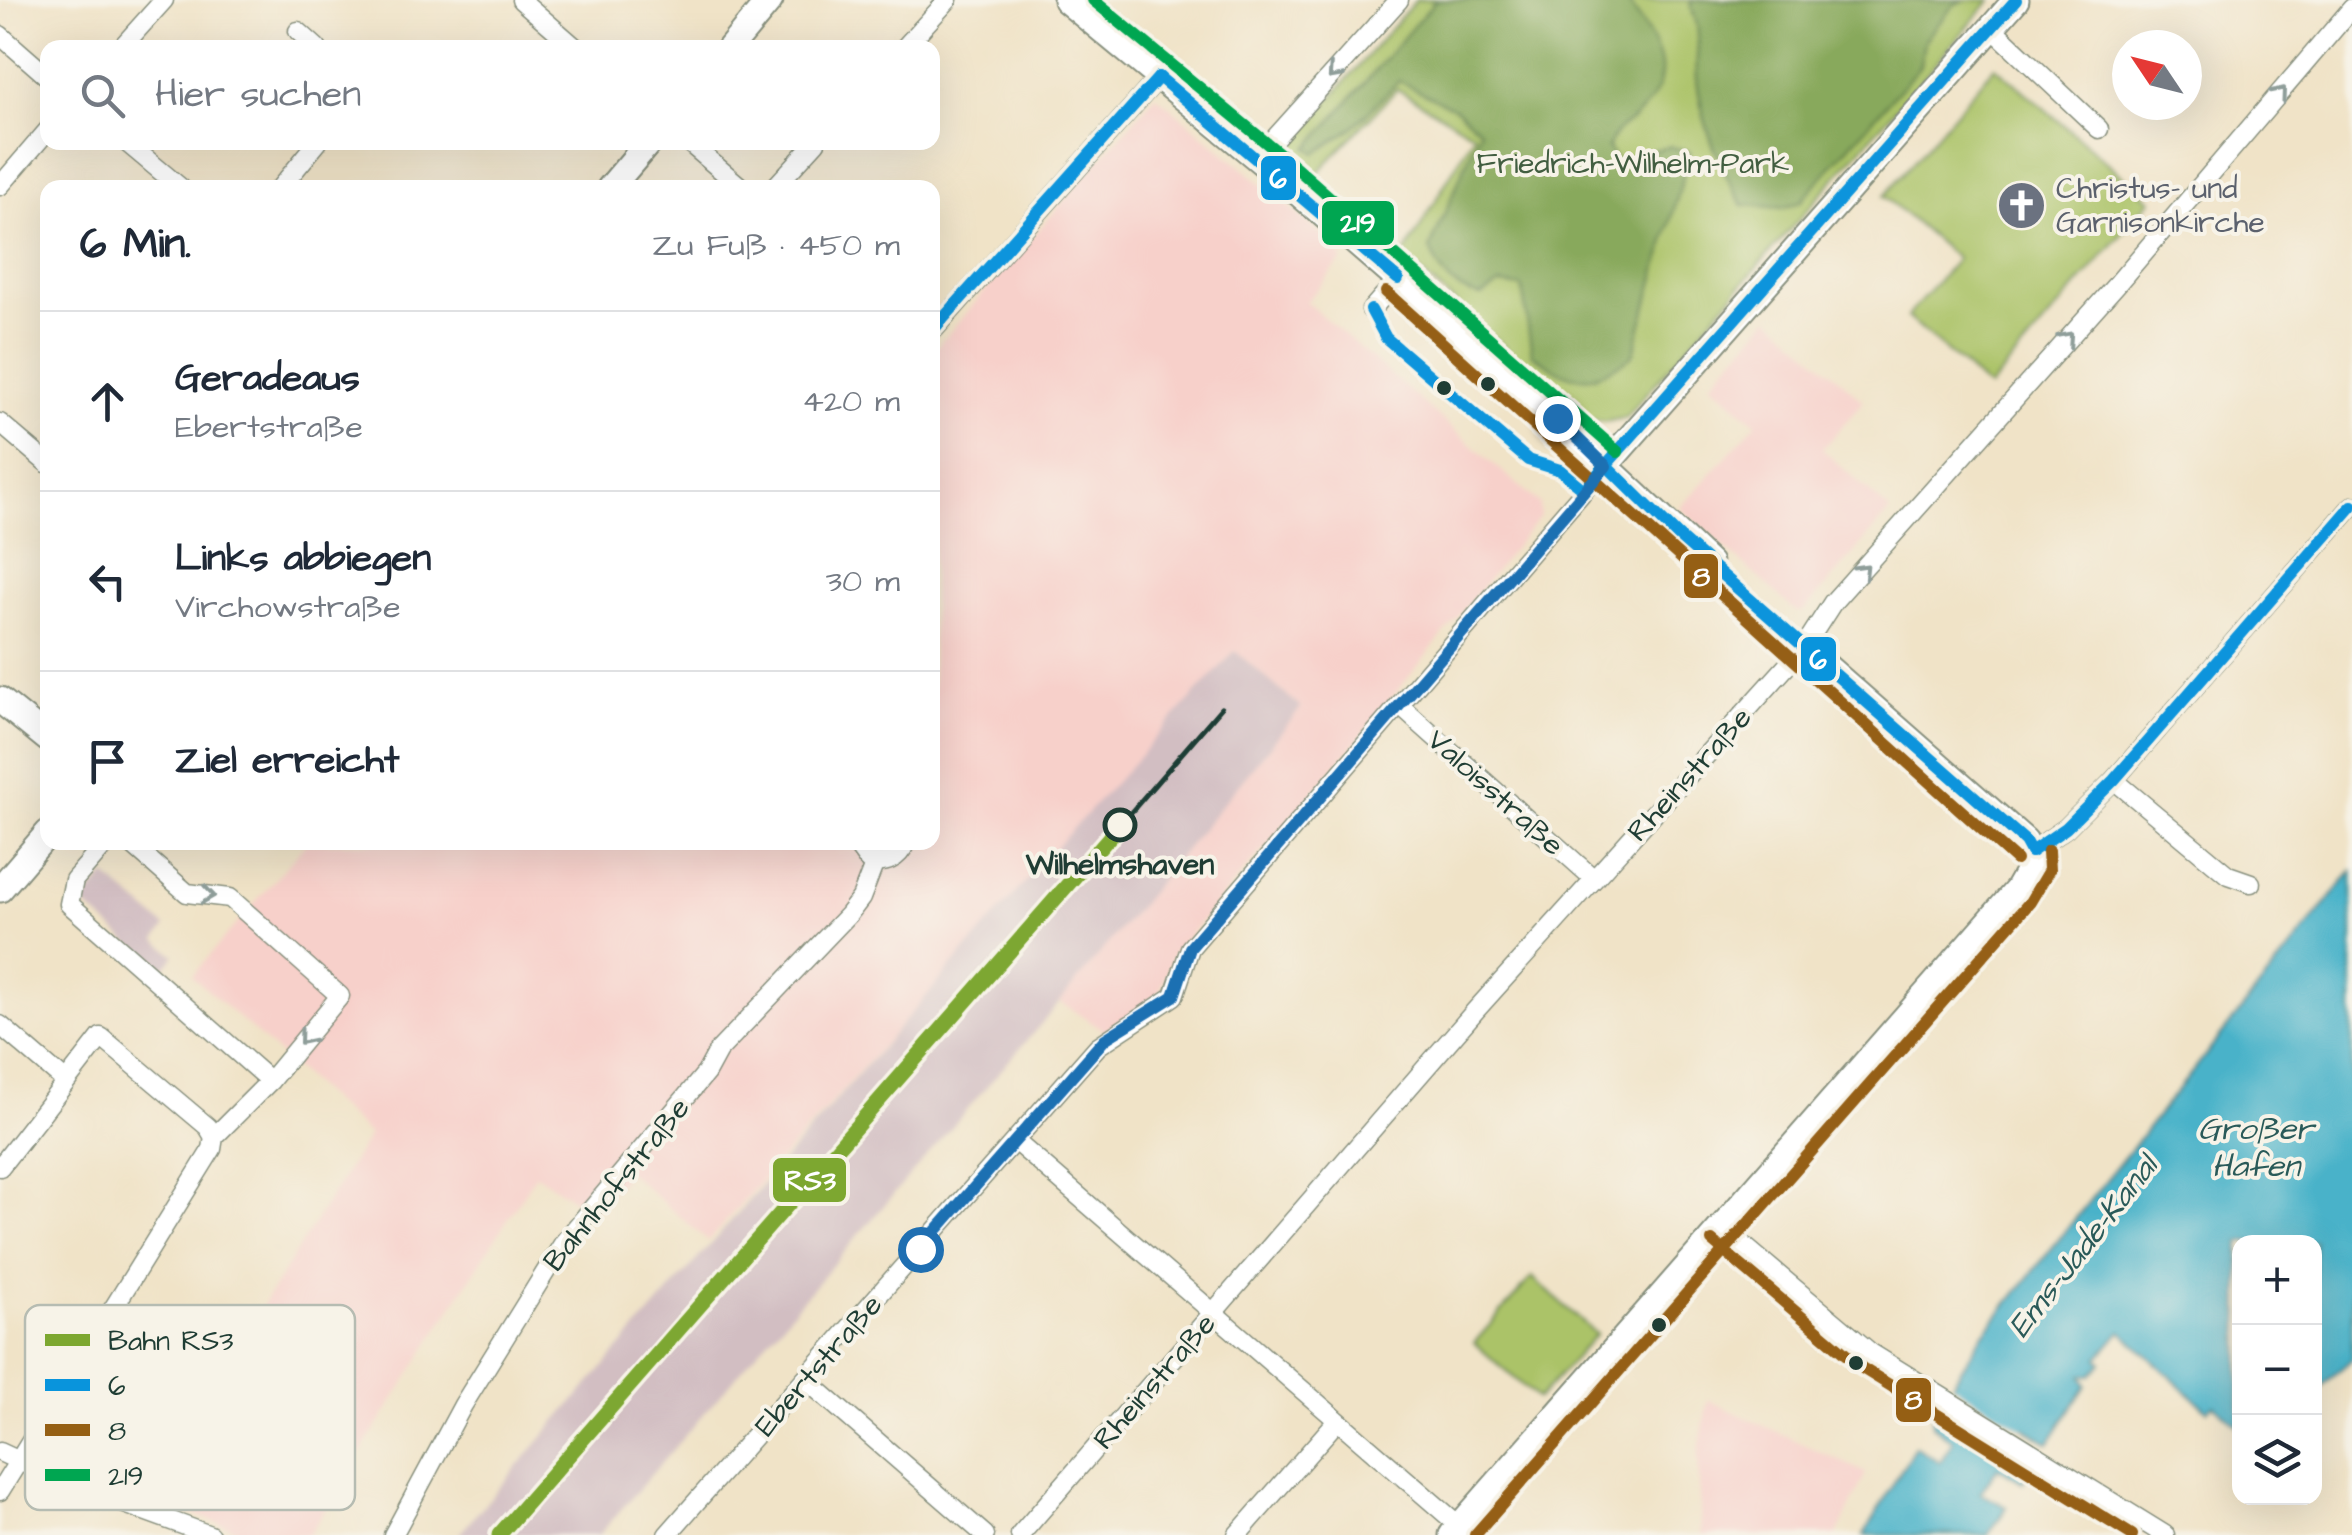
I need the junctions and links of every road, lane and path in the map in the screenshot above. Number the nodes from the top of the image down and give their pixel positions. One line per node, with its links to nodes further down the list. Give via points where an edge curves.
1 (164, 0): 12 (street)
2 (521, 0): 14 (street)
3 (770, 0): 15 (street)
4 (948, 0): 16 (street)
5 (1066, 0): 18 (street)
6 (1399, 0): 26 (street, one-way to 26)
7 (2016, 0): 9 (street, Ebertstraße)
8 (2352, 8): 41 (street, Rheinstraße, one-way to 8, via 1833,602)
9 (1992, 28): 19 (street); 38 (street, Ebertstraße, via 1806,249)
10 (298, 30): 13 (street)
11 (0, 35): 17 (street)
12 (127, 40)
13 (309, 40)
14 (567, 40)
15 (737, 40)
16 (911, 40)
17 (40, 70)
18 (1159, 76): 26 (street); 35 (street)
19 (2100, 129)
20 (40, 139): 32 (street)
21 (135, 150): 27 (street)
22 (311, 150): 28 (street)
23 (642, 150): 29 (street)
24 (697, 150): 30 (street)
25 (809, 150): 31 (street)
26 (1257, 158): 33 (street)
27 (171, 180)
28 (287, 180)
29 (617, 180)
30 (733, 180)
31 (781, 180)
32 (0, 186)
33 (1398, 279): 34 (street); 38 (street)
34 (1371, 310)
35 (940, 323)
36 (0, 424): 37 (street)
37 (40, 457)
38 (1606, 466): 40 (street); 43 (street, Ebertstraße)
39 (2352, 506): 45 (street)
40 (1709, 563)
41 (1804, 646): 51 (street); 53 (street, Rheinstraße)
42 (0, 700): 44 (street)
43 (1399, 705): 53 (street, Valoisstraße); 60 (street, Ebertstraße, via 1190,948 1174,996 1105,1039)
44 (40, 732)
45 (2114, 780): 51 (street); 54 (street, via 2228,875)
46 (40, 841): 55 (street)
47 (101, 850): 57 (street, via 74,880 69,904)
48 (139, 850): 57 (street, one-way to 57, via 188,892 230,898 340,996)
49 (857, 850): 52 (street)
50 (900, 850): 52 (street, via 892,860)
51 (2032, 852): 62 (street, via 2017,890)
52 (875, 862): 75 (street, Bahnhofstraße, via 848,915 718,1051 586,1211 500,1342)
53 (1594, 879): 64 (street, Rheinstraße)
54 (2251, 884)
55 (0, 888)
56 (0, 1024): 58 (street)
57 (270, 1081): 59 (street)
58 (64, 1082): 59 (street, via 101,1037); 61 (street)
59 (214, 1137): 63 (street)
60 (1015, 1141): 64 (street); 65 (street, Ebertstraße)
61 (0, 1167)
62 (1722, 1228): 73 (street); 80 (street, via 1871,1353)
63 (116, 1305)
64 (1212, 1313): 66 (street); 78 (street, Rheinstraße)
65 (805, 1379): 76 (street, Ebertstraße); 77 (street)
66 (1337, 1421): 73 (street); 79 (street)
67 (0, 1452): 69 (street)
68 (25, 1452): 69 (street)
69 (19, 1462): 70 (street); 71 (street)
70 (25, 1464)
71 (0, 1492)
72 (141, 1510): 74 (street)
73 (1461, 1532)
74 (199, 1533)
75 (393, 1535)
76 (667, 1535)
77 (986, 1535)
78 (1020, 1535)
79 (1237, 1535)
80 (2165, 1535)

